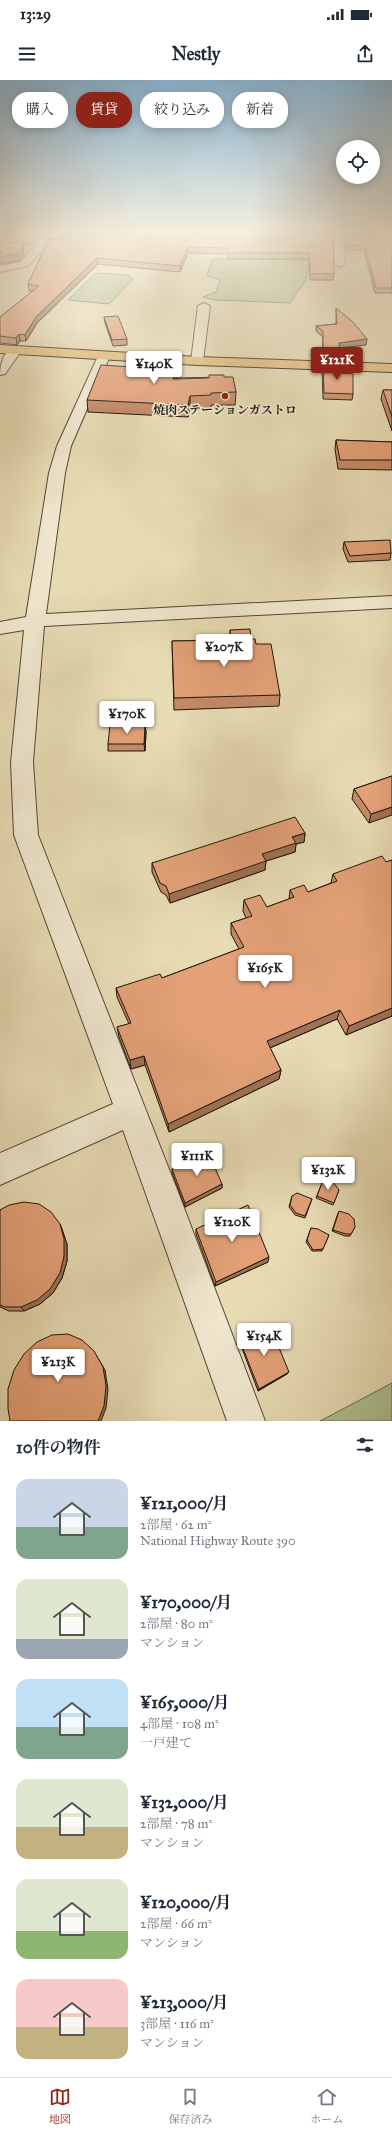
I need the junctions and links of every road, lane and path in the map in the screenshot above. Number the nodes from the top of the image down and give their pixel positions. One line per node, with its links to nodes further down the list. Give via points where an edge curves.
1 (204, 306): 5 (street)
2 (0, 349): 3 (highway)
3 (16, 350): 4 (highway); 7 (street)
4 (104, 356): 5 (highway); 9 (street, via 64,446 57,472)
5 (197, 361): 6 (highway)
6 (392, 368)
7 (0, 371)
8 (392, 602): 9 (street)
9 (34, 622): 10 (street); 11 (street, via 22,762 26,835 47,896)
10 (0, 628)
11 (131, 1111): 12 (street); 13 (street)
12 (0, 1169)
13 (246, 1421)

